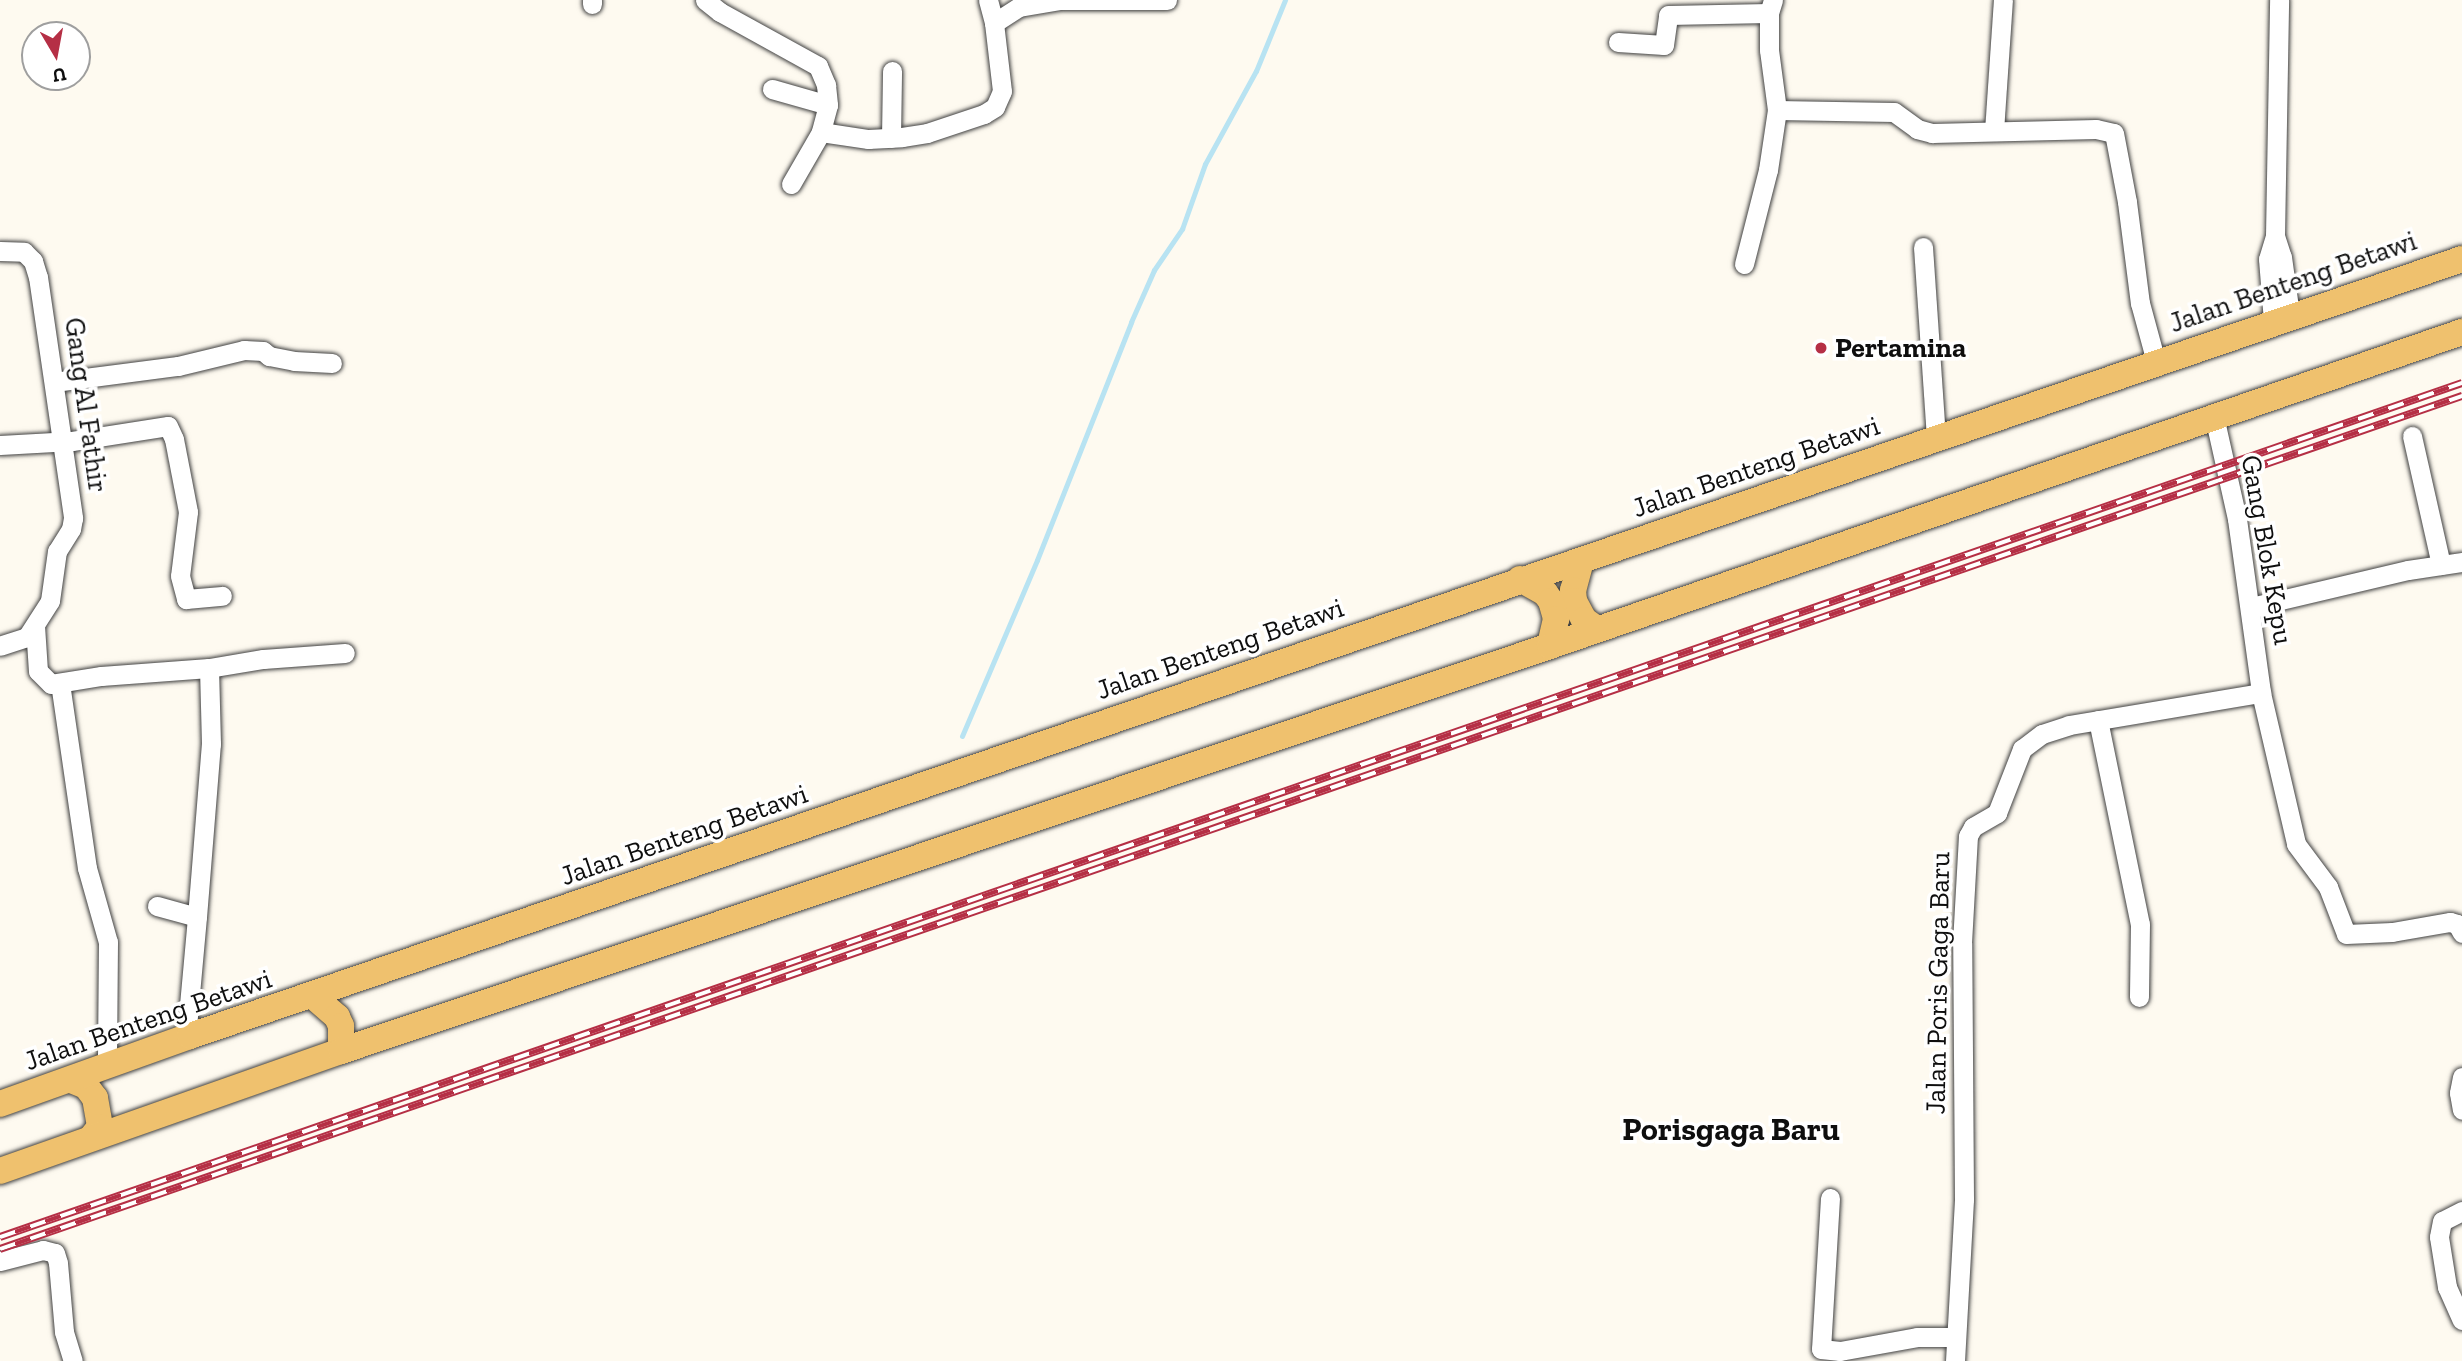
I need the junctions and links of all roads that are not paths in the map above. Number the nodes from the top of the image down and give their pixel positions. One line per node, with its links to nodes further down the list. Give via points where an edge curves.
1 (705, 0): 11 (street, via 818,66)
2 (988, 0): 7 (street)
3 (1167, 0): 7 (street, via 1041,2 1018,6)
4 (2003, 0): 13 (street)
5 (2279, 0): 21 (street, via 2274,236 2268,259)
6 (1771, 7): 8 (street, via 1668,15 1664,46); 12 (street, via 1769,50)
7 (994, 23): 15 (street, via 1002,83 995,107 927,133)
8 (1618, 43)
9 (892, 71): 15 (street)
10 (772, 89): 11 (street)
11 (828, 105): 14 (street)
12 (1777, 110): 13 (street, via 1886,111 1899,114 1923,132); 20 (street, via 1768,170)
13 (1994, 131): 23 (street, via 2096,129 2113,133 2140,303)
14 (821, 132): 15 (street); 16 (street)
15 (891, 138)
16 (791, 184)
17 (1923, 247): 28 (street)
18 (0, 251): 25 (street, Gang Al Fathir, via 24,252 33,261)
19 (2462, 259): 21 (main road, Jalan Benteng Betawi)
20 (1744, 264)
21 (2282, 318): 23 (main road, Jalan Benteng Betawi)
22 (2462, 332): 26 (main road)
23 (2156, 362): 28 (main road, Jalan Benteng Betawi)
24 (332, 363): 25 (street, via 294,361 244,350 178,366)
25 (54, 382): 29 (street, Gang Al Fathir)
26 (2214, 416): 36 (street, Gang Blok Kepu); 37 (main road)
27 (2412, 436): 32 (street)
28 (1936, 438): 33 (main road, Jalan Benteng Betawi)
29 (60, 440): 30 (street); 35 (street, via 170,428 188,512 180,576 186,599); 38 (street, Gang Al Fathir, via 73,525 57,551 54,593)
30 (0, 445)
31 (2462, 562): 32 (street)
32 (2441, 565): 36 (street)
33 (1578, 568): 34 (main road, Jalan Benteng Betawi); 37 (main road, via 1574,601)
34 (1528, 583): 39 (main road, via 1551,601 1556,619); 49 (main road, Jalan Benteng Betawi)
35 (222, 596)
36 (2251, 607): 44 (street, Gang Blok Kepu)
37 (1590, 624): 39 (main road)
38 (35, 626): 40 (street, Gang Al Fathir, via 27,637); 43 (street, via 38,671 51,684)
39 (1553, 637): 52 (main road)
40 (0, 646)
41 (345, 653): 42 (street)
42 (209, 668): 43 (street); 47 (street, via 211,744)
43 (60, 683): 53 (street, via 87,868 108,942)
44 (2261, 693): 45 (street, Jalan Poris Gaga Baru); 48 (street, Gang Blok Kepu, via 2296,844 2328,887 2346,934 2450,922)
45 (2098, 720): 50 (street, via 2140,923); 64 (street, Jalan Poris Gaga Baru, via 2042,734 2022,750 2004,803 1968,835 1962,943 1964,1199)
46 (157, 906): 47 (street)
47 (197, 917): 51 (street)
48 (2462, 933)
49 (313, 996): 51 (main road, Jalan Benteng Betawi); 52 (main road, via 337,1017)
50 (2139, 997)
51 (186, 1037): 53 (main road, Jalan Benteng Betawi)
52 (341, 1051): 58 (main road)
53 (107, 1067): 55 (main road, Jalan Benteng Betawi)
54 (2462, 1077): 57 (street)
55 (71, 1080): 56 (main road, Jalan Benteng Betawi); 58 (main road, via 86,1086 95,1098 100,1127)
56 (0, 1104)
57 (2462, 1110)
58 (91, 1138): 59 (main road)
59 (0, 1171)
60 (1830, 1198): 64 (street, via 1821,1349 1840,1351 1917,1337)
61 (2462, 1211): 63 (street, via 2446,1217 2439,1230 2447,1287)
62 (0, 1261): 65 (street, via 43,1250 55,1253 64,1332)
63 (2462, 1320)
64 (1956, 1337): 66 (street, Jalan Poris Gaga Baru)
65 (73, 1361)
66 (1955, 1361)

